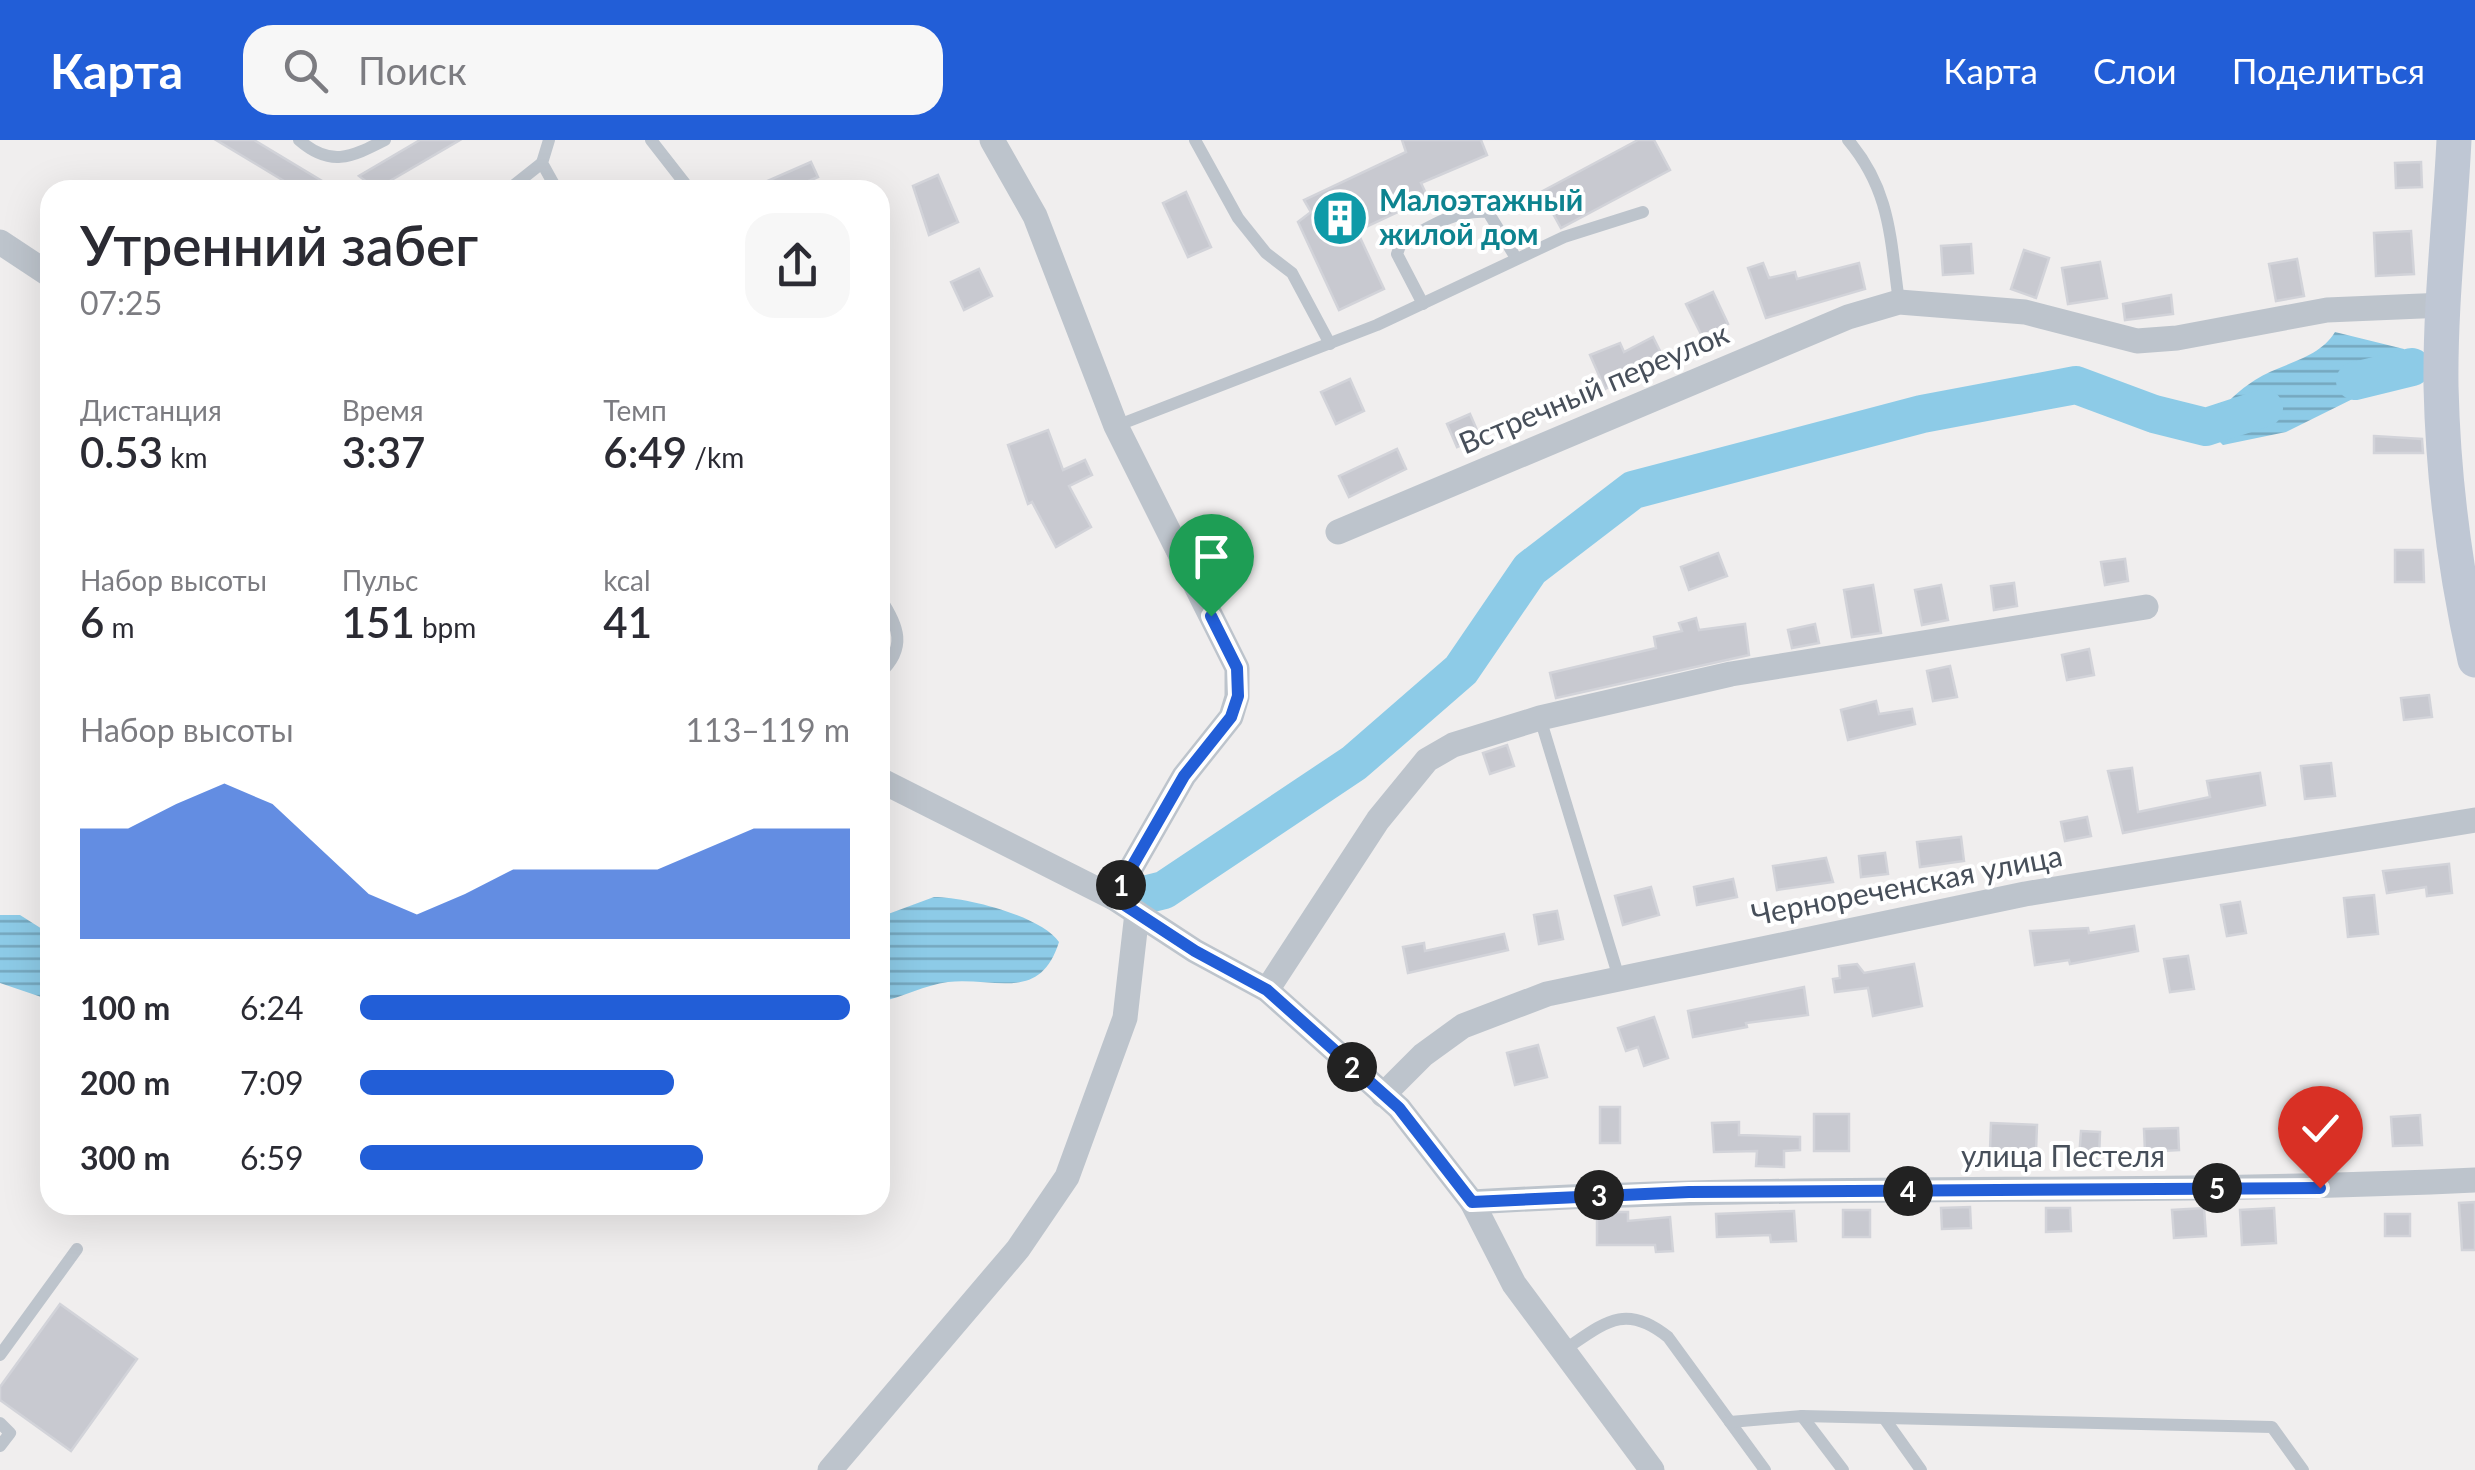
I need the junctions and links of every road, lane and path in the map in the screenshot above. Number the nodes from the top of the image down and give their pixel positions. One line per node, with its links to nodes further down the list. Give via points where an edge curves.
1 (298, 140): 2 (lane, via 338,160)
2 (384, 140)
3 (548, 140): 9 (lane)
4 (651, 140): 12 (lane)
5 (992, 140): 21 (street, via 1035,216)
6 (1195, 140): 20 (lane, via 1238,218 1292,274)
7 (1848, 140): 18 (lane, via 1872,168 1887,213)
8 (2454, 140): 19 (street)
9 (542, 163): 10 (lane); 11 (lane)
10 (521, 180)
11 (551, 180)
12 (682, 180)
13 (1643, 212): 15 (lane)
14 (0, 242): 16 (street)
15 (1516, 258): 17 (lane); 17 (lane, via 1488,212 1472,210 1436,224 1401,244 1398,254)
16 (40, 268)
17 (1422, 304): 20 (lane)
18 (1887, 305): 19 (street, via 2025,312 2138,341 2327,310); 22 (street, Встречный переулок)
19 (2445, 306): 25 (street, via 2441,385 2448,491)
20 (1330, 344): 21 (lane)
21 (1116, 426): 30 (street, via 1237,668 1238,696 1231,717 1184,776)
22 (1338, 532)
23 (2146, 607): 27 (street, via 1732,674)
24 (890, 615): 26 (lane, via 899,631)
25 (2475, 660)
26 (890, 664)
27 (1540, 718): 32 (lane); 33 (street, via 1427,760 1378,820)
28 (890, 785): 30 (street)
29 (2475, 820): 32 (street, Чернореченская улица, via 2025,894)
30 (1114, 898): 31 (street)
31 (1136, 913): 33 (street); 45 (street, via 1125,1018 1067,1176 1018,1249)
32 (1619, 978): 34 (street, Чернореченская улица, via 1547,994 1464,1026)
33 (1267, 990): 34 (street)
34 (1383, 1095): 36 (street)
35 (2475, 1180): 36 (street, улица Пестеля, via 2320,1188 1689,1192)
36 (1472, 1202): 38 (street, via 1514,1284)
37 (77, 1249): 39 (lane)
38 (1564, 1350): 42 (lane, via 1612,1320 1648,1321 1668,1336); 46 (street)
39 (0, 1354)
40 (1802, 1416): 41 (lane); 42 (lane); 48 (lane)
41 (1884, 1418): 49 (lane); 50 (lane, via 2272,1427)
42 (1730, 1422): 47 (lane)
43 (0, 1423): 44 (lane, via 10,1433)
44 (0, 1446)
45 (830, 1470)
46 (1652, 1470)
47 (1765, 1470)
48 (1843, 1470)
49 (1921, 1470)
50 (2302, 1470)

